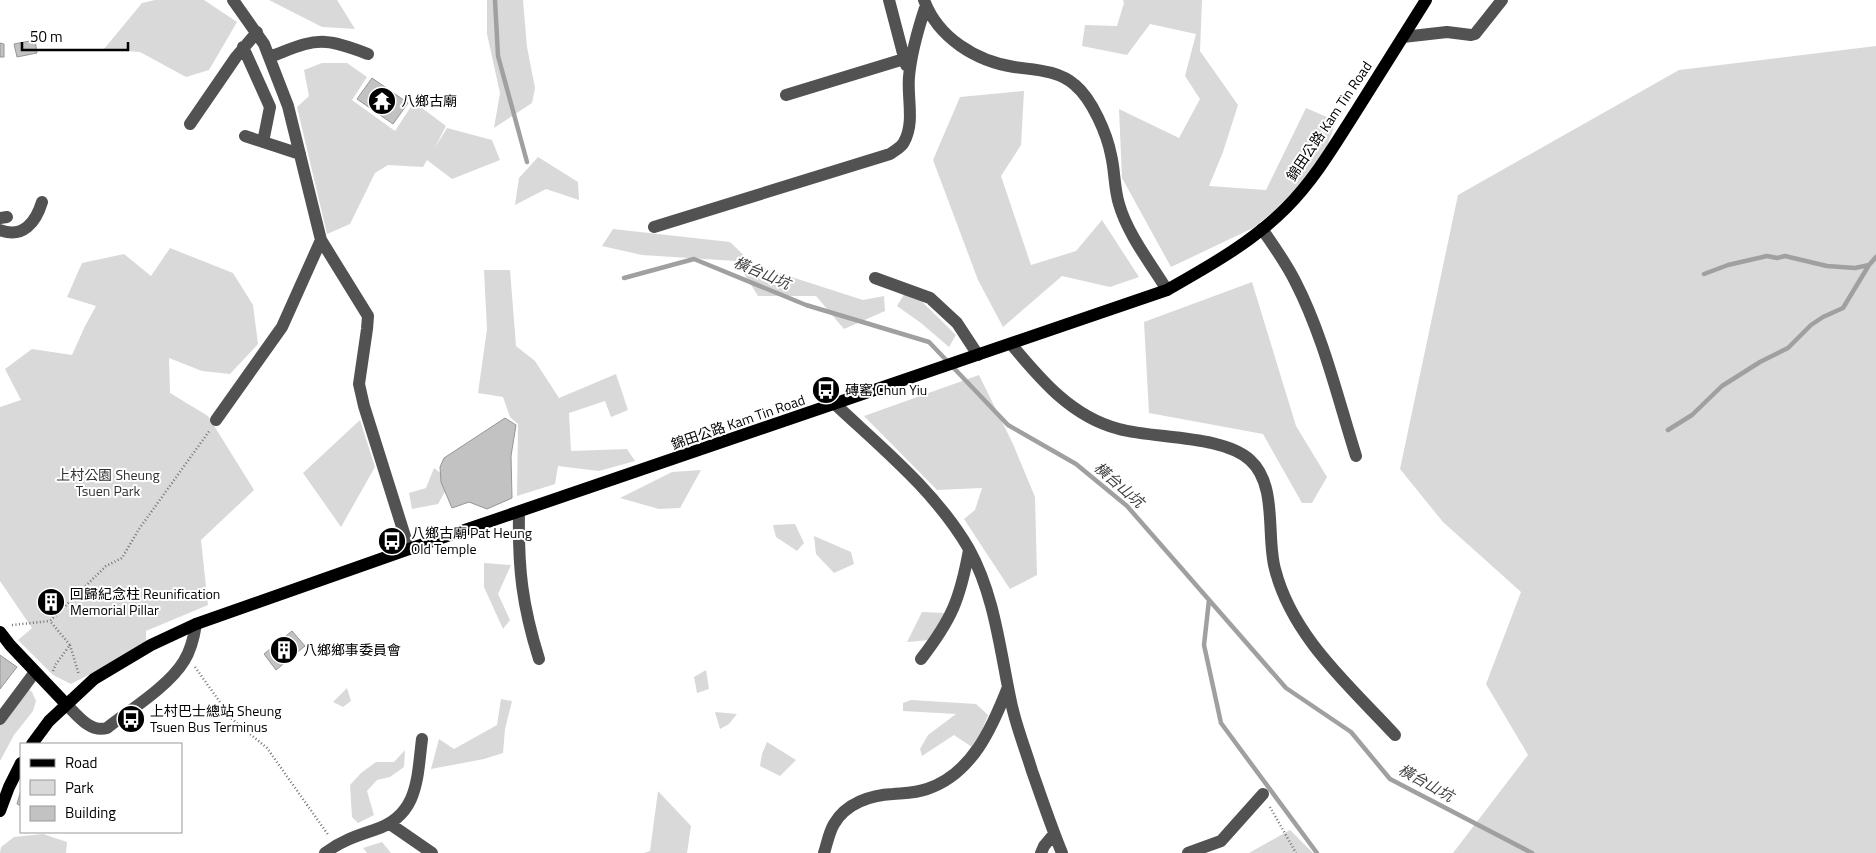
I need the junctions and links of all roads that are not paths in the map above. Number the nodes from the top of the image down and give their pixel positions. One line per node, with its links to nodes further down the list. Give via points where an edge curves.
1 (233, 0): 6 (street)
2 (889, 0): 11 (street)
3 (1426, 0): 7 (main road, 錦田公路 Kam Tin Road)
4 (1502, 0): 7 (street, via 1475,34 1447,32)
5 (925, 3): 12 (street, via 913,46); 24 (street, via 939,28 974,54 1000,64 1063,76 1083,92 1111,154 1118,204)
6 (257, 32): 8 (street); 10 (street)
7 (1403, 37): 20 (main road, 錦田公路 Kam Tin Road, via 1318,170 1287,207)
8 (243, 48): 14 (street); 16 (street, via 270,107)
9 (368, 54): 10 (street, via 324,41)
10 (269, 57): 17 (street, via 288,106)
11 (904, 59): 12 (street); 13 (street)
12 (909, 76): 19 (street, via 910,117 908,131 899,149)
13 (786, 95)
14 (190, 124)
15 (244, 136): 16 (street)
16 (264, 142): 17 (street)
17 (300, 154): 22 (street)
18 (42, 202): 21 (street, via 31,225 23,230)
19 (654, 227)
20 (1262, 229): 24 (main road, 錦田公路 Kam Tin Road, via 1214,264); 29 (street, via 1282,258 1306,306)
21 (0, 230)
22 (321, 240): 28 (street, via 282,326); 31 (street, via 368,316 359,384)
23 (875, 278): 26 (street, via 930,298 958,323)
24 (1167, 290): 25 (main road, 錦田公路 Kam Tin Road)
25 (1011, 344): 26 (main road, 錦田公路 Kam Tin Road); 41 (street, via 1058,396 1096,420 1118,429 1226,447 1251,461 1265,488 1272,522 1270,549 1291,612 1335,672)
26 (978, 355): 27 (main road, 錦田公路 Kam Tin Road)
27 (836, 405): 30 (main road, 錦田公路 Kam Tin Road); 32 (street, via 936,503)
28 (216, 420)
29 (1356, 456)
30 (519, 512): 31 (main road, 錦田公路 Kam Tin Road); 35 (street, via 521,587)
31 (409, 549): 33 (main road, 錦田公路 Kam Tin Road)
32 (969, 550): 36 (street, via 962,587 953,611 941,634); 38 (street, via 995,619)
33 (196, 624): 39 (main road, 錦田公路 Kam Tin Road, via 120,663); 39 (street, via 184,662 169,679 107,728 100,730 89,726)
34 (0, 632): 37 (main road)
35 (539, 659)
36 (921, 659)
37 (35, 672): 39 (main road); 40 (street)
38 (1008, 687): 48 (street, via 1019,731); 51 (street, via 993,725 960,770 928,789 872,797 856,803 834,823)
39 (66, 704): 43 (main road, 錦田公路 Kam Tin Road)
40 (0, 720)
41 (1395, 735)
42 (422, 739): 47 (street, via 418,778 411,803)
43 (33, 743)
44 (20, 765): 46 (main road)
45 (1263, 794): 54 (street, via 1221,841)
46 (0, 811)
47 (390, 824): 49 (street, via 356,835); 50 (street)
48 (1054, 834): 52 (street); 53 (street)
49 (334, 851)
50 (432, 853)
51 (824, 853)
52 (1041, 853)
53 (1062, 853)
54 (1188, 853)

